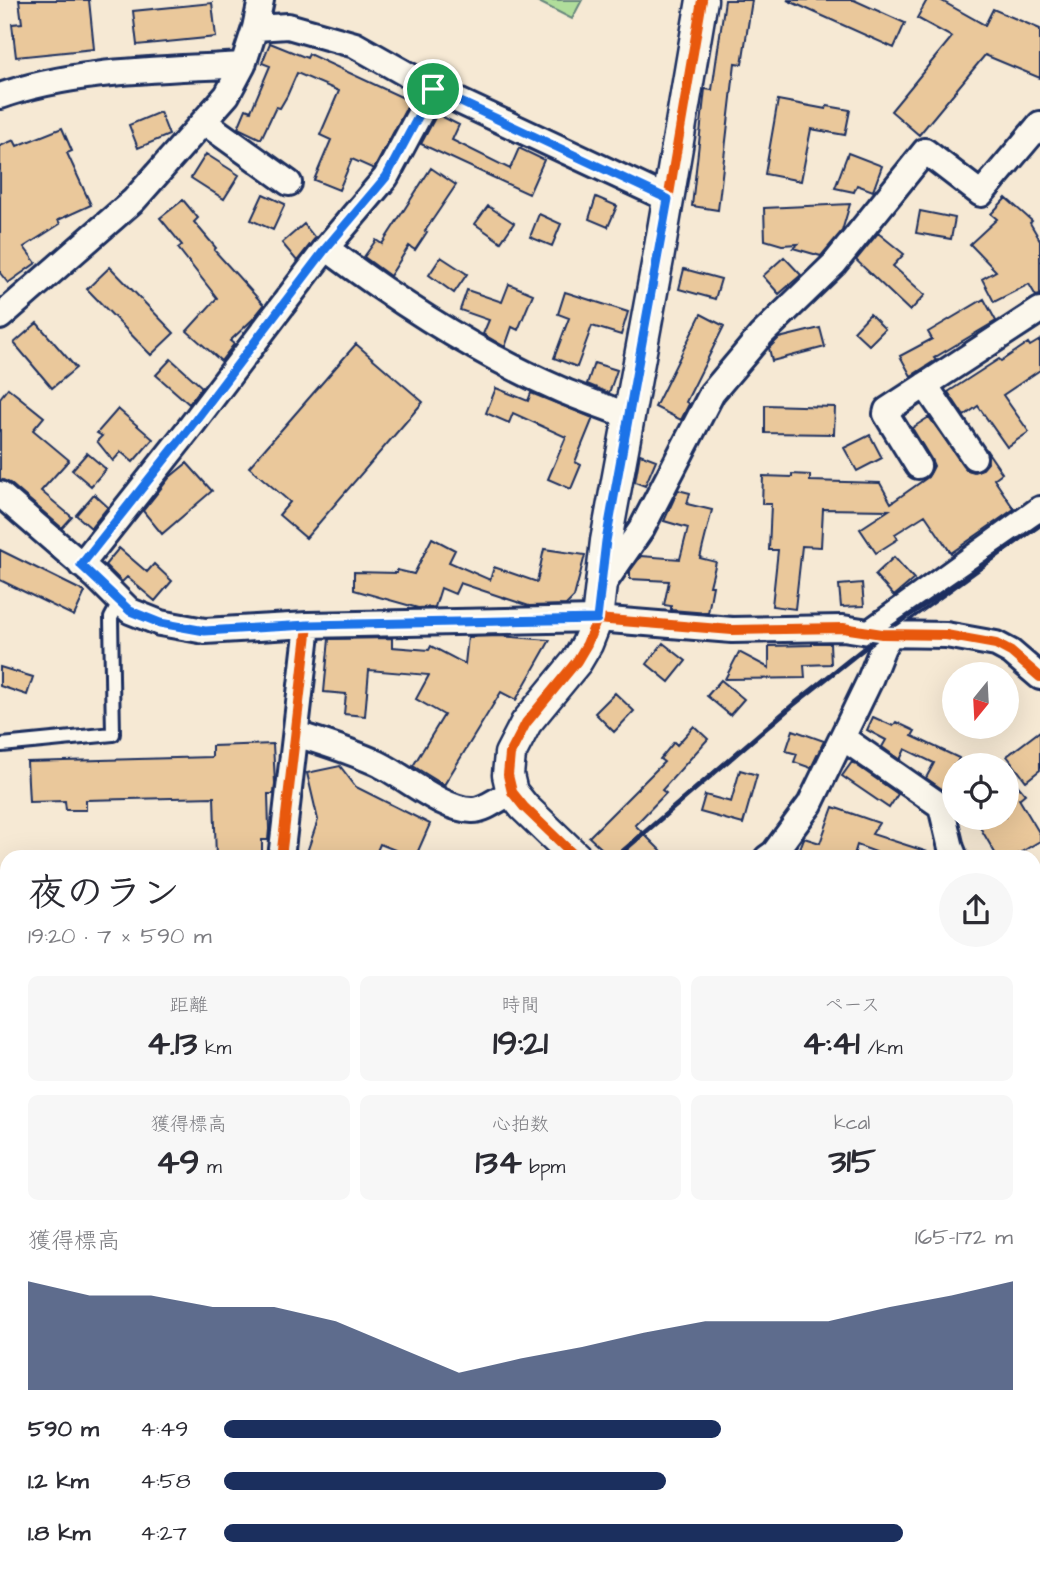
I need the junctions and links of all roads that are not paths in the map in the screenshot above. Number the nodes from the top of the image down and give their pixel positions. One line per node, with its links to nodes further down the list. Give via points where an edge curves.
1 (261, 0): 3 (street)
2 (702, 0): 10 (street)
3 (255, 28): 4 (street); 5 (street, via 288,26 355,45)
4 (243, 65): 6 (street, via 84,78); 7 (street, via 233,86)
5 (433, 89): 10 (street); 11 (street, via 386,177)
6 (0, 96)
7 (204, 122): 9 (street); 13 (street, via 134,200)
8 (1040, 124): 21 (street, via 981,194 925,151 834,264 761,335 712,393 642,528)
9 (289, 183)
10 (668, 199): 15 (street)
11 (326, 248): 15 (street, via 384,291 496,359); 20 (street)
12 (1040, 310): 14 (street)
13 (2, 311)
14 (925, 385): 16 (street); 17 (street, via 892,404 886,414)
15 (629, 416): 21 (street)
16 (974, 457)
17 (918, 466)
18 (0, 494): 20 (street)
19 (1040, 509): 25 (street)
20 (81, 565): 22 (street)
21 (600, 589): 23 (street)
22 (119, 603): 24 (street, via 160,623 205,631); 29 (lane, via 111,618 113,734)
23 (597, 619): 24 (street); 25 (street, via 732,630 844,628); 30 (street, via 577,661 526,723 510,754)
24 (308, 625): 27 (street)
25 (880, 633): 26 (street, via 987,641 1011,652); 28 (street, via 883,647)
26 (1040, 677)
27 (296, 734): 30 (street, via 380,764 457,808 475,810); 31 (street)
28 (843, 738): 33 (street, via 810,804); 34 (street, via 941,806)
29 (2, 746)
30 (512, 792): 32 (street)
31 (282, 850)
32 (569, 850)
33 (780, 850)
34 (952, 850)

